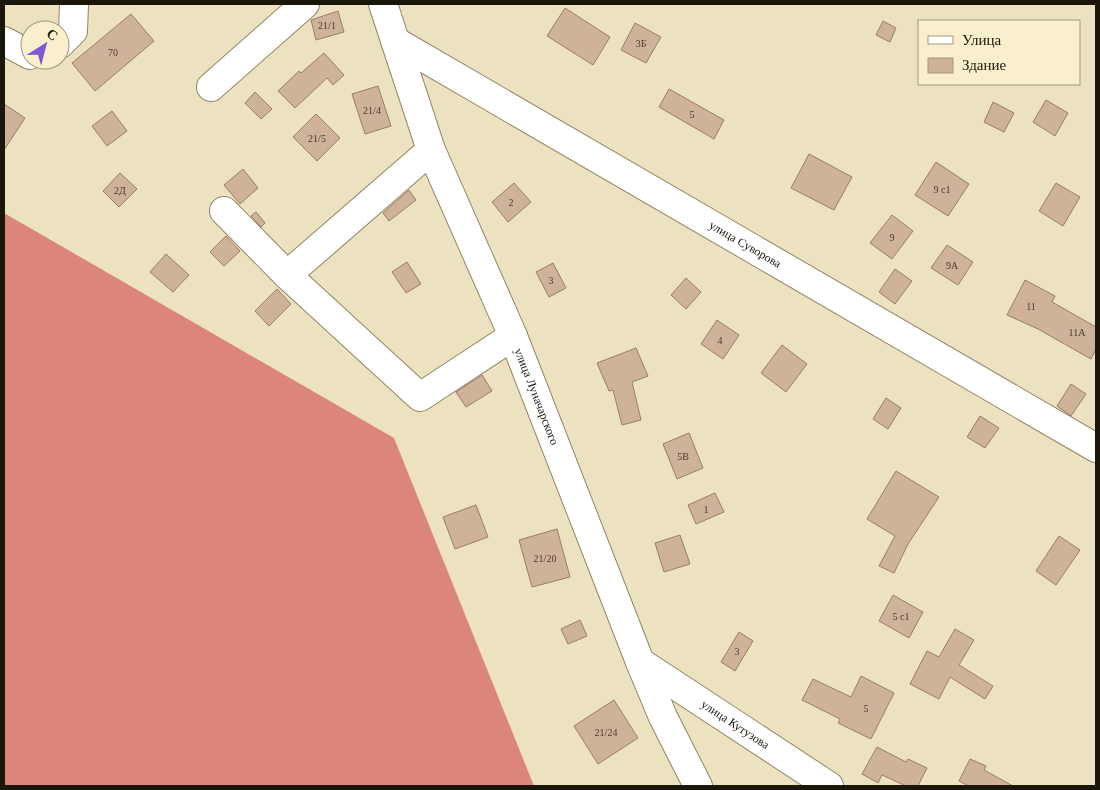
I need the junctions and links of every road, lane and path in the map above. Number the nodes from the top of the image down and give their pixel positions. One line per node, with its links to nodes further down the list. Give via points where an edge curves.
1 (74, 4): 4 (street, via 74,30)
2 (305, 4): 8 (street)
3 (383, 4): 5 (street, улица Луначарского)
4 (70, 34)
5 (395, 40): 9 (street, улица Луначарского); 13 (street, улица Суворова)
6 (4, 41): 7 (street)
7 (20, 50)
8 (211, 87)
9 (431, 150): 11 (street); 12 (street, улица Луначарского)
10 (224, 211): 11 (street)
11 (287, 275): 12 (street, via 420,396)
12 (513, 336): 14 (street, улица Луначарского)
13 (1096, 448)
14 (640, 662): 15 (street, улица Луначарского); 16 (street, улица Кутузова)
15 (698, 786)
16 (829, 786)

